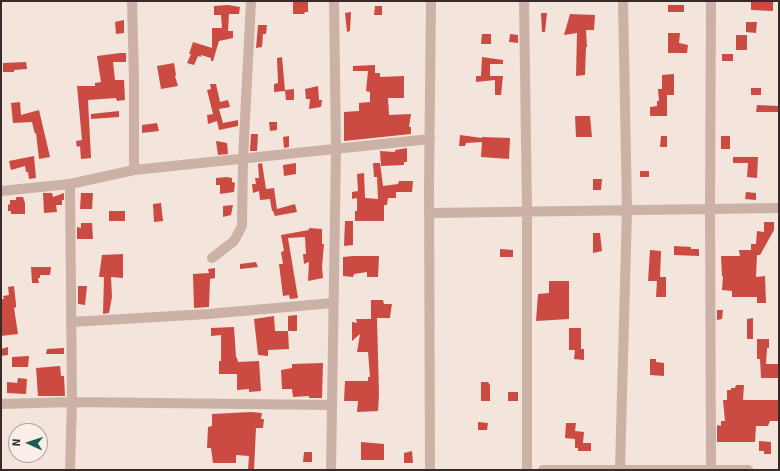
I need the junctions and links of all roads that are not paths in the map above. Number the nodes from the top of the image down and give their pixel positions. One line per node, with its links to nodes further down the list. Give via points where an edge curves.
1 (132, 1): 11 (street)
2 (251, 1): 10 (street)
3 (334, 1): 9 (street)
4 (431, 1): 8 (street)
5 (524, 1): 17 (street)
6 (623, 1): 16 (street)
7 (711, 1): 14 (street)
8 (430, 139): 9 (street); 18 (street)
9 (336, 150): 10 (street); 20 (street)
10 (243, 159): 11 (street); 19 (street, via 242,226 234,241)
11 (134, 170): 12 (street)
12 (70, 184): 13 (street); 21 (street)
13 (1, 191)
14 (710, 208): 15 (street); 16 (street); 31 (street)
15 (779, 208)
16 (627, 210): 17 (street); 25 (street)
17 (526, 211): 18 (street); 29 (street)
18 (430, 213): 28 (street)
19 (212, 258)
20 (333, 303): 21 (street); 24 (street)
21 (71, 322): 22 (street)
22 (72, 402): 23 (street); 24 (street); 26 (street)
23 (1, 404)
24 (331, 405): 27 (street)
25 (620, 469): 30 (street); 31 (street)
26 (70, 470)
27 (331, 470)
28 (430, 470)
29 (527, 470)
30 (543, 470)
31 (711, 470): 32 (street)
32 (748, 470)

